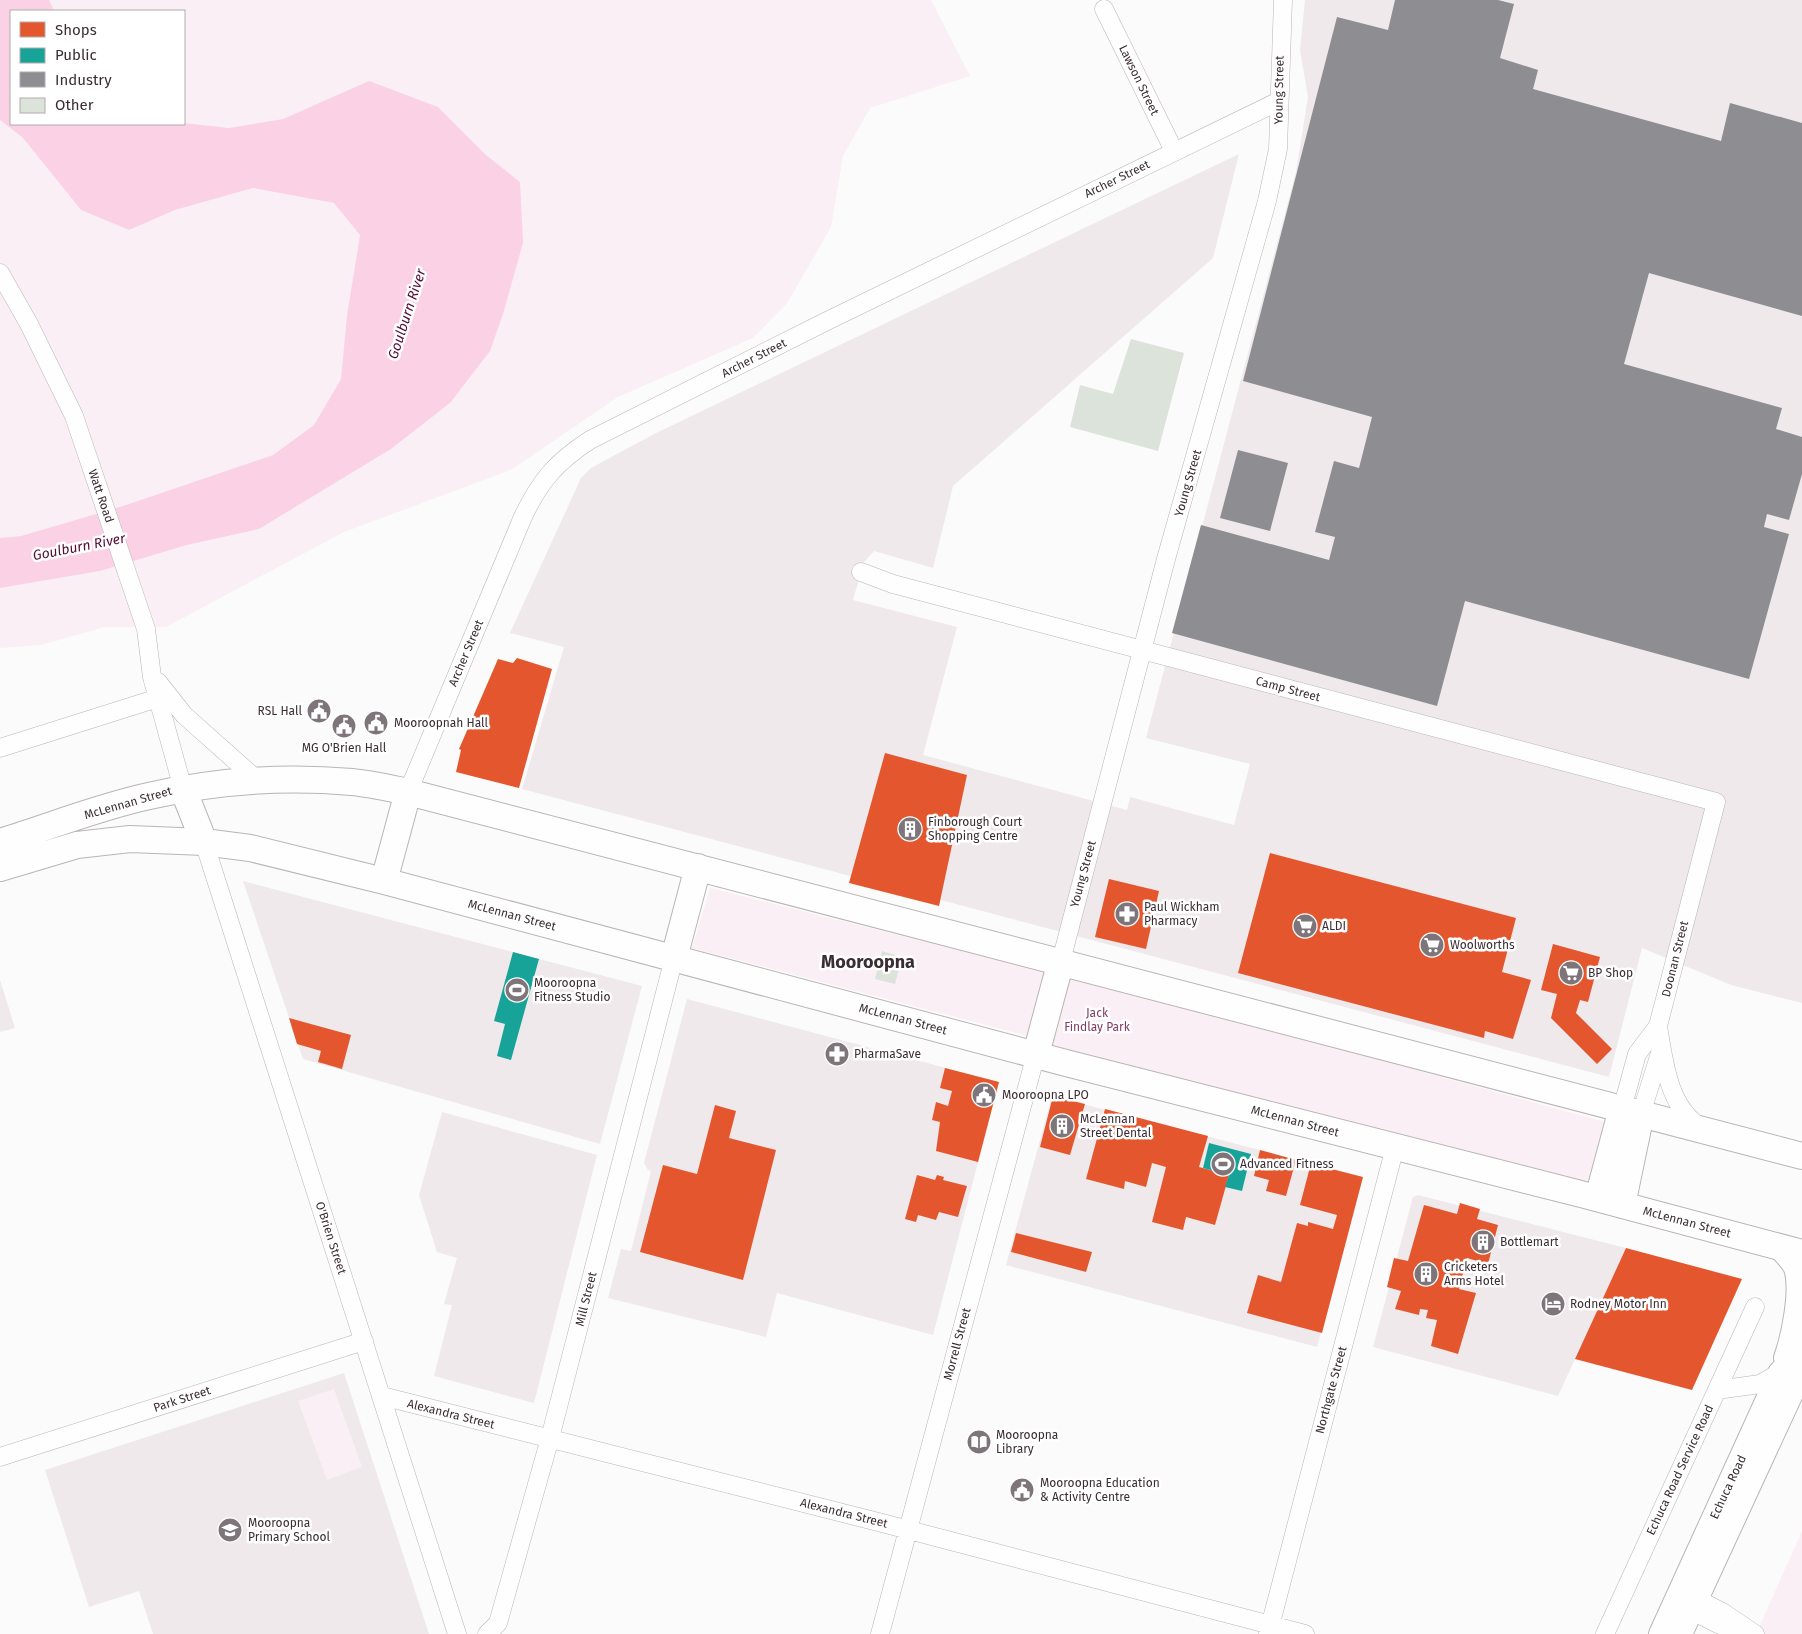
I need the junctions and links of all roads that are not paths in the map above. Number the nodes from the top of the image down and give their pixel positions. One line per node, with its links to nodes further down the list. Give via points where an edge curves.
1 (1283, 0): 3 (street, Young Street)
2 (1104, 9): 4 (street, Lawson Street)
3 (1280, 101): 4 (street, Archer Street); 7 (street, Young Street, via 1278,149 1267,201)
4 (1174, 151): 13 (street, Archer Street, via 590,440 559,462 538,487 522,519)
5 (0, 274): 8 (street, Watt Road, via 74,416 145,625)
6 (861, 572): 7 (street, Camp Street, via 893,584)
7 (1143, 650): 14 (street, Camp Street); 21 (street, Young Street)
8 (151, 668): 9 (street, Watt Road); 11 (street, via 184,715)
9 (158, 698): 10 (street); 12 (street, Watt Road)
10 (0, 748)
11 (257, 780): 12 (highway, McLennan Street); 13 (highway, McLennan Street, via 354,782)
12 (183, 788): 15 (highway, McLennan Street); 16 (highway)
13 (408, 792): 17 (highway, McLennan Street); 19 (highway)
14 (1716, 802): 22 (street, Doonan Street)
15 (0, 842)
16 (204, 842): 18 (highway, McLennan Street, via 130,839 96,842); 19 (highway, McLennan Street, via 250,848); 32 (street, O'Brien Street)
17 (698, 867): 20 (highway); 21 (highway, McLennan Street)
18 (0, 868)
19 (384, 882): 20 (highway, McLennan Street)
20 (674, 958): 24 (highway, McLennan Street); 38 (street, Mill Street)
21 (1061, 961): 24 (highway); 25 (highway, McLennan Street)
22 (1658, 1026): 23 (street); 25 (street, Doonan Street, via 1637,1054)
23 (1662, 1047): 25 (street); 26 (street, via 1668,1076 1679,1103 1692,1121)
24 (1036, 1054): 27 (highway, McLennan Street); 40 (street, Morrell Street)
25 (1631, 1111): 26 (highway, McLennan Street); 29 (highway)
26 (1711, 1132): 28 (highway, McLennan Street)
27 (1395, 1147): 29 (highway, McLennan Street); 42 (street, Northgate Street)
28 (1802, 1156)
29 (1610, 1202): 30 (highway, McLennan Street)
30 (1790, 1250): 35 (main road, via 1800,1288 1795,1326)
31 (1755, 1307): 36 (street, Echuca Road Service Road)
32 (364, 1342): 37 (street, O'Brien Street); 39 (street, Park Street)
33 (1802, 1344): 35 (main road, Echuca Road)
34 (1802, 1372): 41 (main road, Echuca Road)
35 (1779, 1373): 36 (street, via 1760,1384); 41 (main road, Echuca Road)
36 (1717, 1390): 47 (street, Echuca Road Service Road)
37 (382, 1396): 38 (street, Alexandra Street); 43 (street, O'Brien Street)
38 (550, 1438): 40 (street, Alexandra Street); 44 (street, Mill Street, via 498,1623)
39 (0, 1457)
40 (907, 1530): 42 (street, Alexandra Street); 45 (street, Morrell Street)
41 (1689, 1603): 48 (main road, Echuca Road); 49 (main road, Echuca Road); 50 (street, via 1720,1625); 51 (street, via 1724,1613)
42 (1269, 1629): 46 (street, Alexandra Street)
43 (458, 1634)
44 (486, 1634)
45 (880, 1634)
46 (1305, 1634)
47 (1605, 1634)
48 (1660, 1634)
49 (1681, 1634)
50 (1750, 1634)
51 (1755, 1634)

